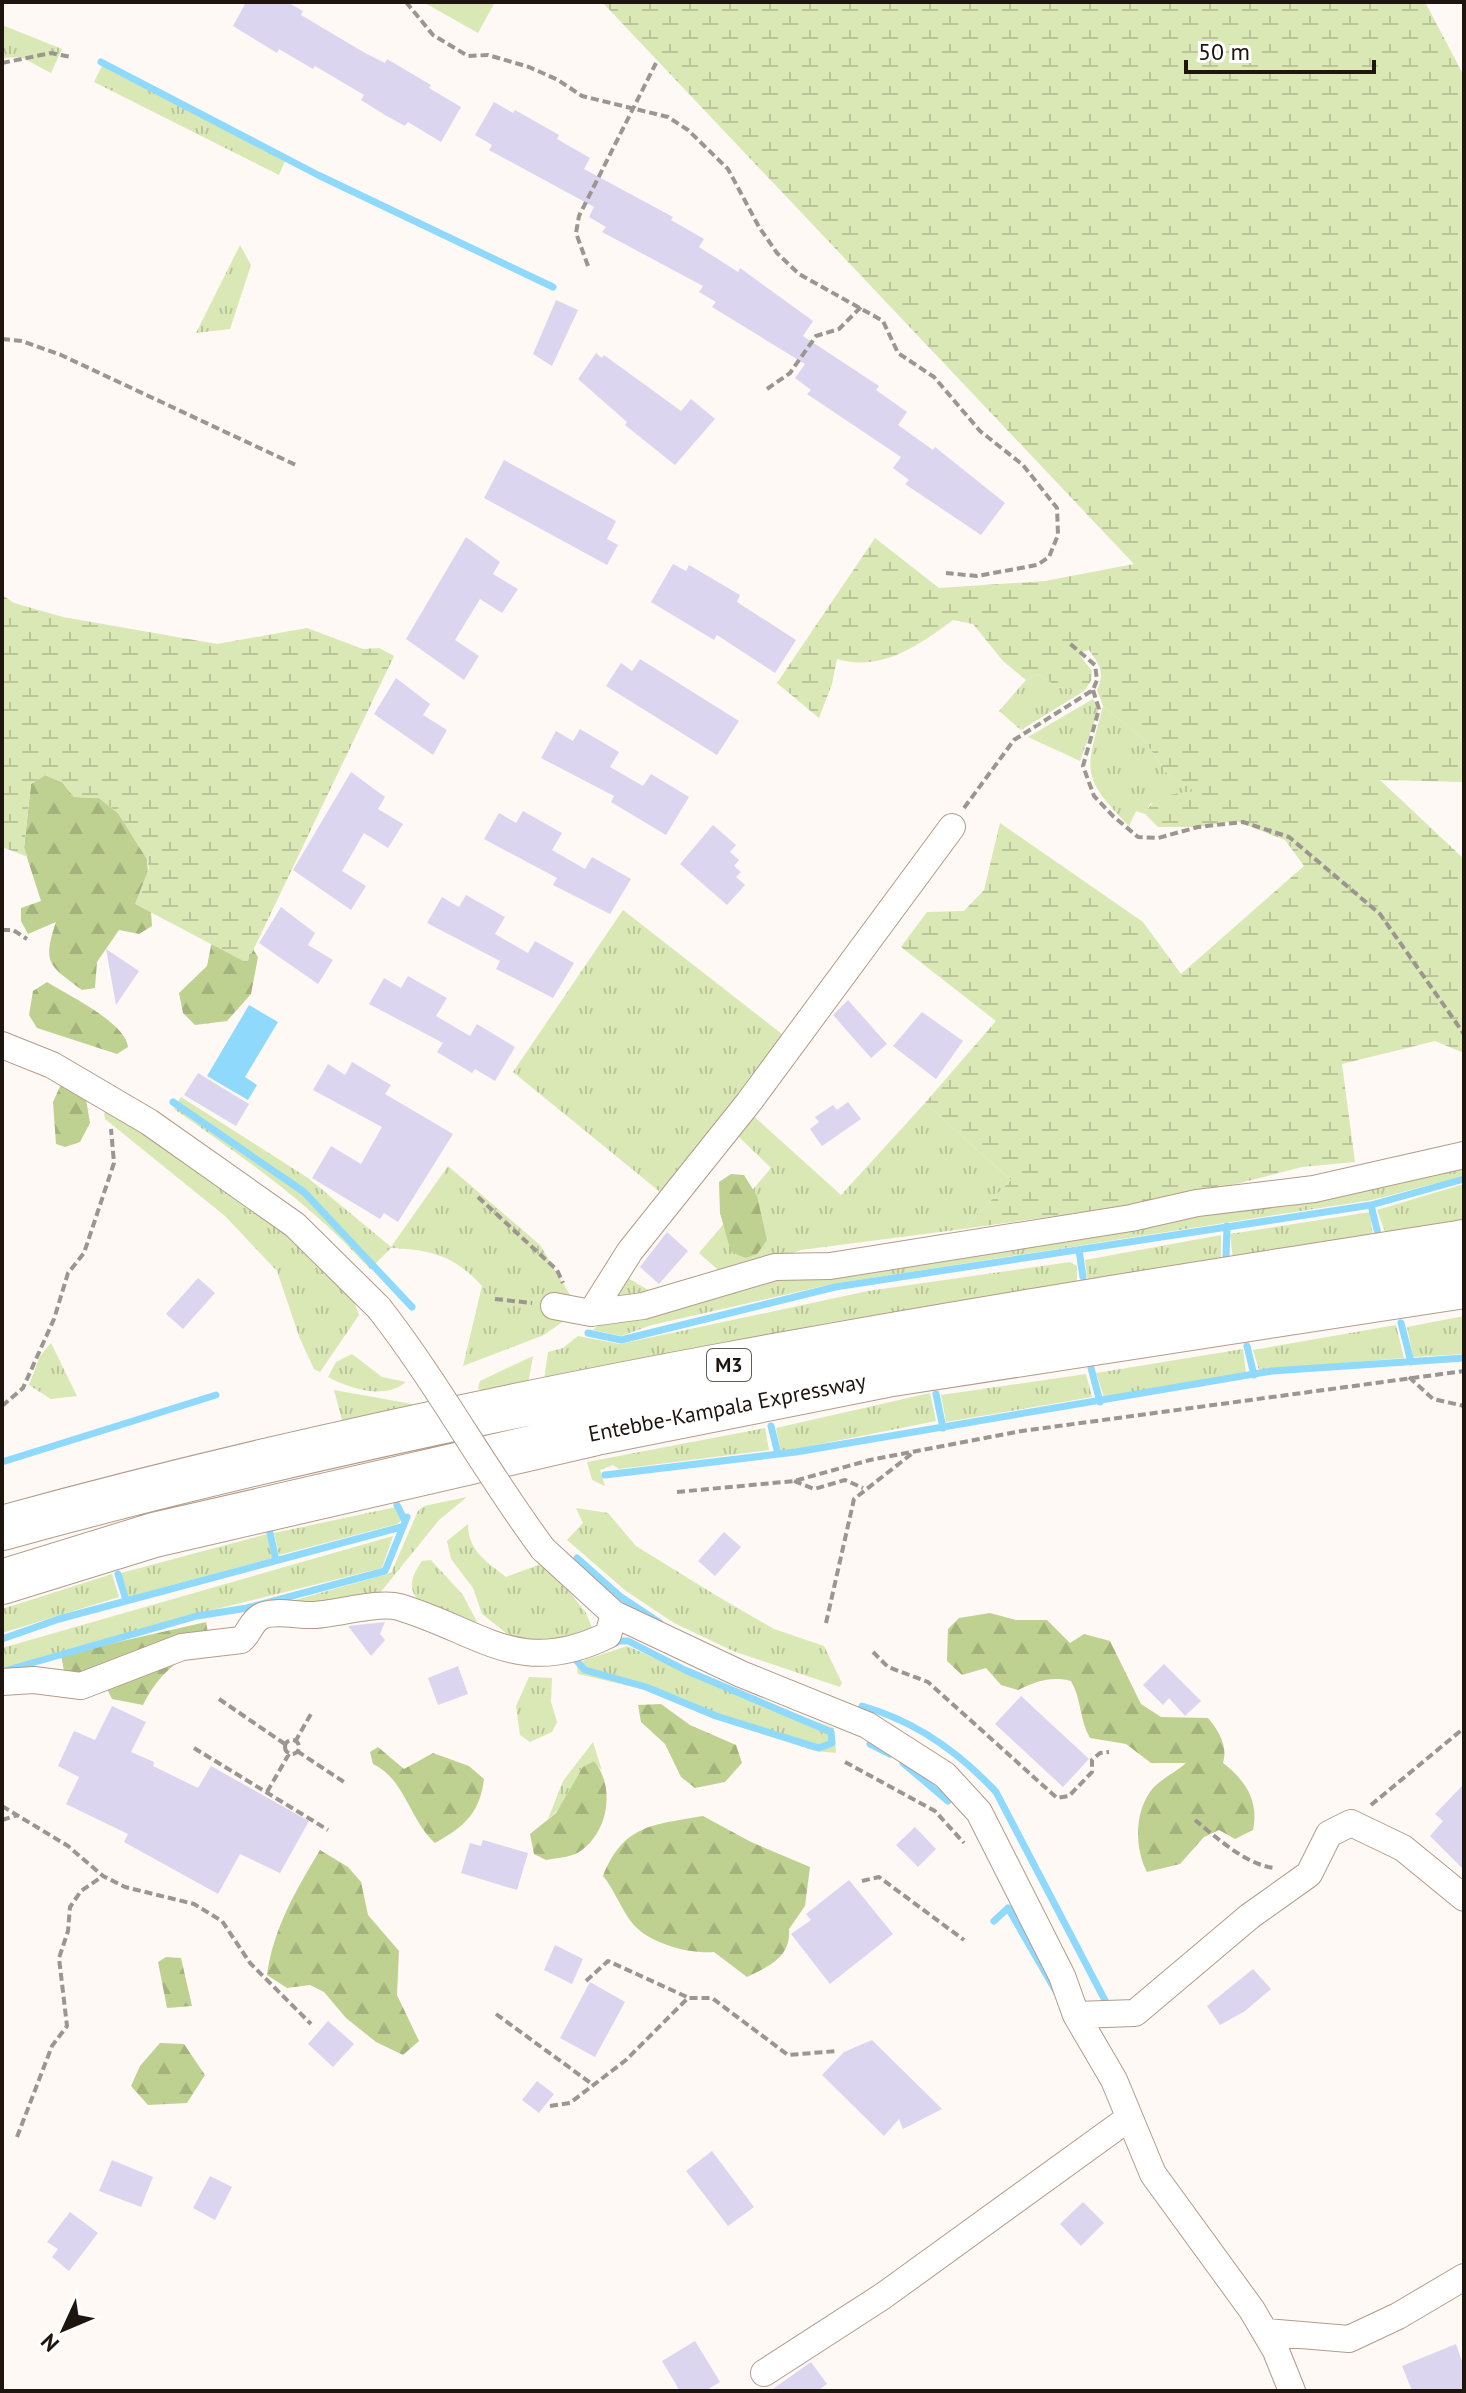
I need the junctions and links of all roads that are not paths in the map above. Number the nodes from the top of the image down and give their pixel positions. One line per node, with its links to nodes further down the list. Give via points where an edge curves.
1 (952, 827): 3 (street, via 749,1102 630,1251 573,1310 643,1306 775,1267 830,1266 1197,1203 1314,1189)
2 (2, 1045): 8 (street, bridge, via 52,1065 149,1122 295,1225 379,1308 443,1394 543,1549)
3 (1464, 1155)
4 (1464, 1242): 6 (highway, Entebbe-Kampala Expressway / M3, via 1015,1312 597,1389 153,1486)
5 (1464, 1286): 7 (highway, Entebbe-Kampala Expressway / M3, via 892,1374 596,1433 154,1535)
6 (2, 1528)
7 (2, 1582)
8 (614, 1614): 9 (street, via 608,1635 592,1643 522,1655 396,1606 265,1615 241,1640 182,1647 87,1685); 11 (street, via 867,1725 945,1775 979,1812 1062,1976)
9 (2, 1682)
10 (1464, 1898): 11 (street, via 1403,1848 1351,1823 1329,1834 1309,1874 1250,1916 1135,2013)
11 (1076, 2015): 12 (street, via 1104,2060)
12 (1129, 2118): 14 (street, via 1161,2188); 15 (street, via 883,2296)
13 (1464, 2277): 14 (street, via 1349,2339)
14 (1265, 2332): 16 (street)
15 (764, 2373)
16 (1292, 2391)

